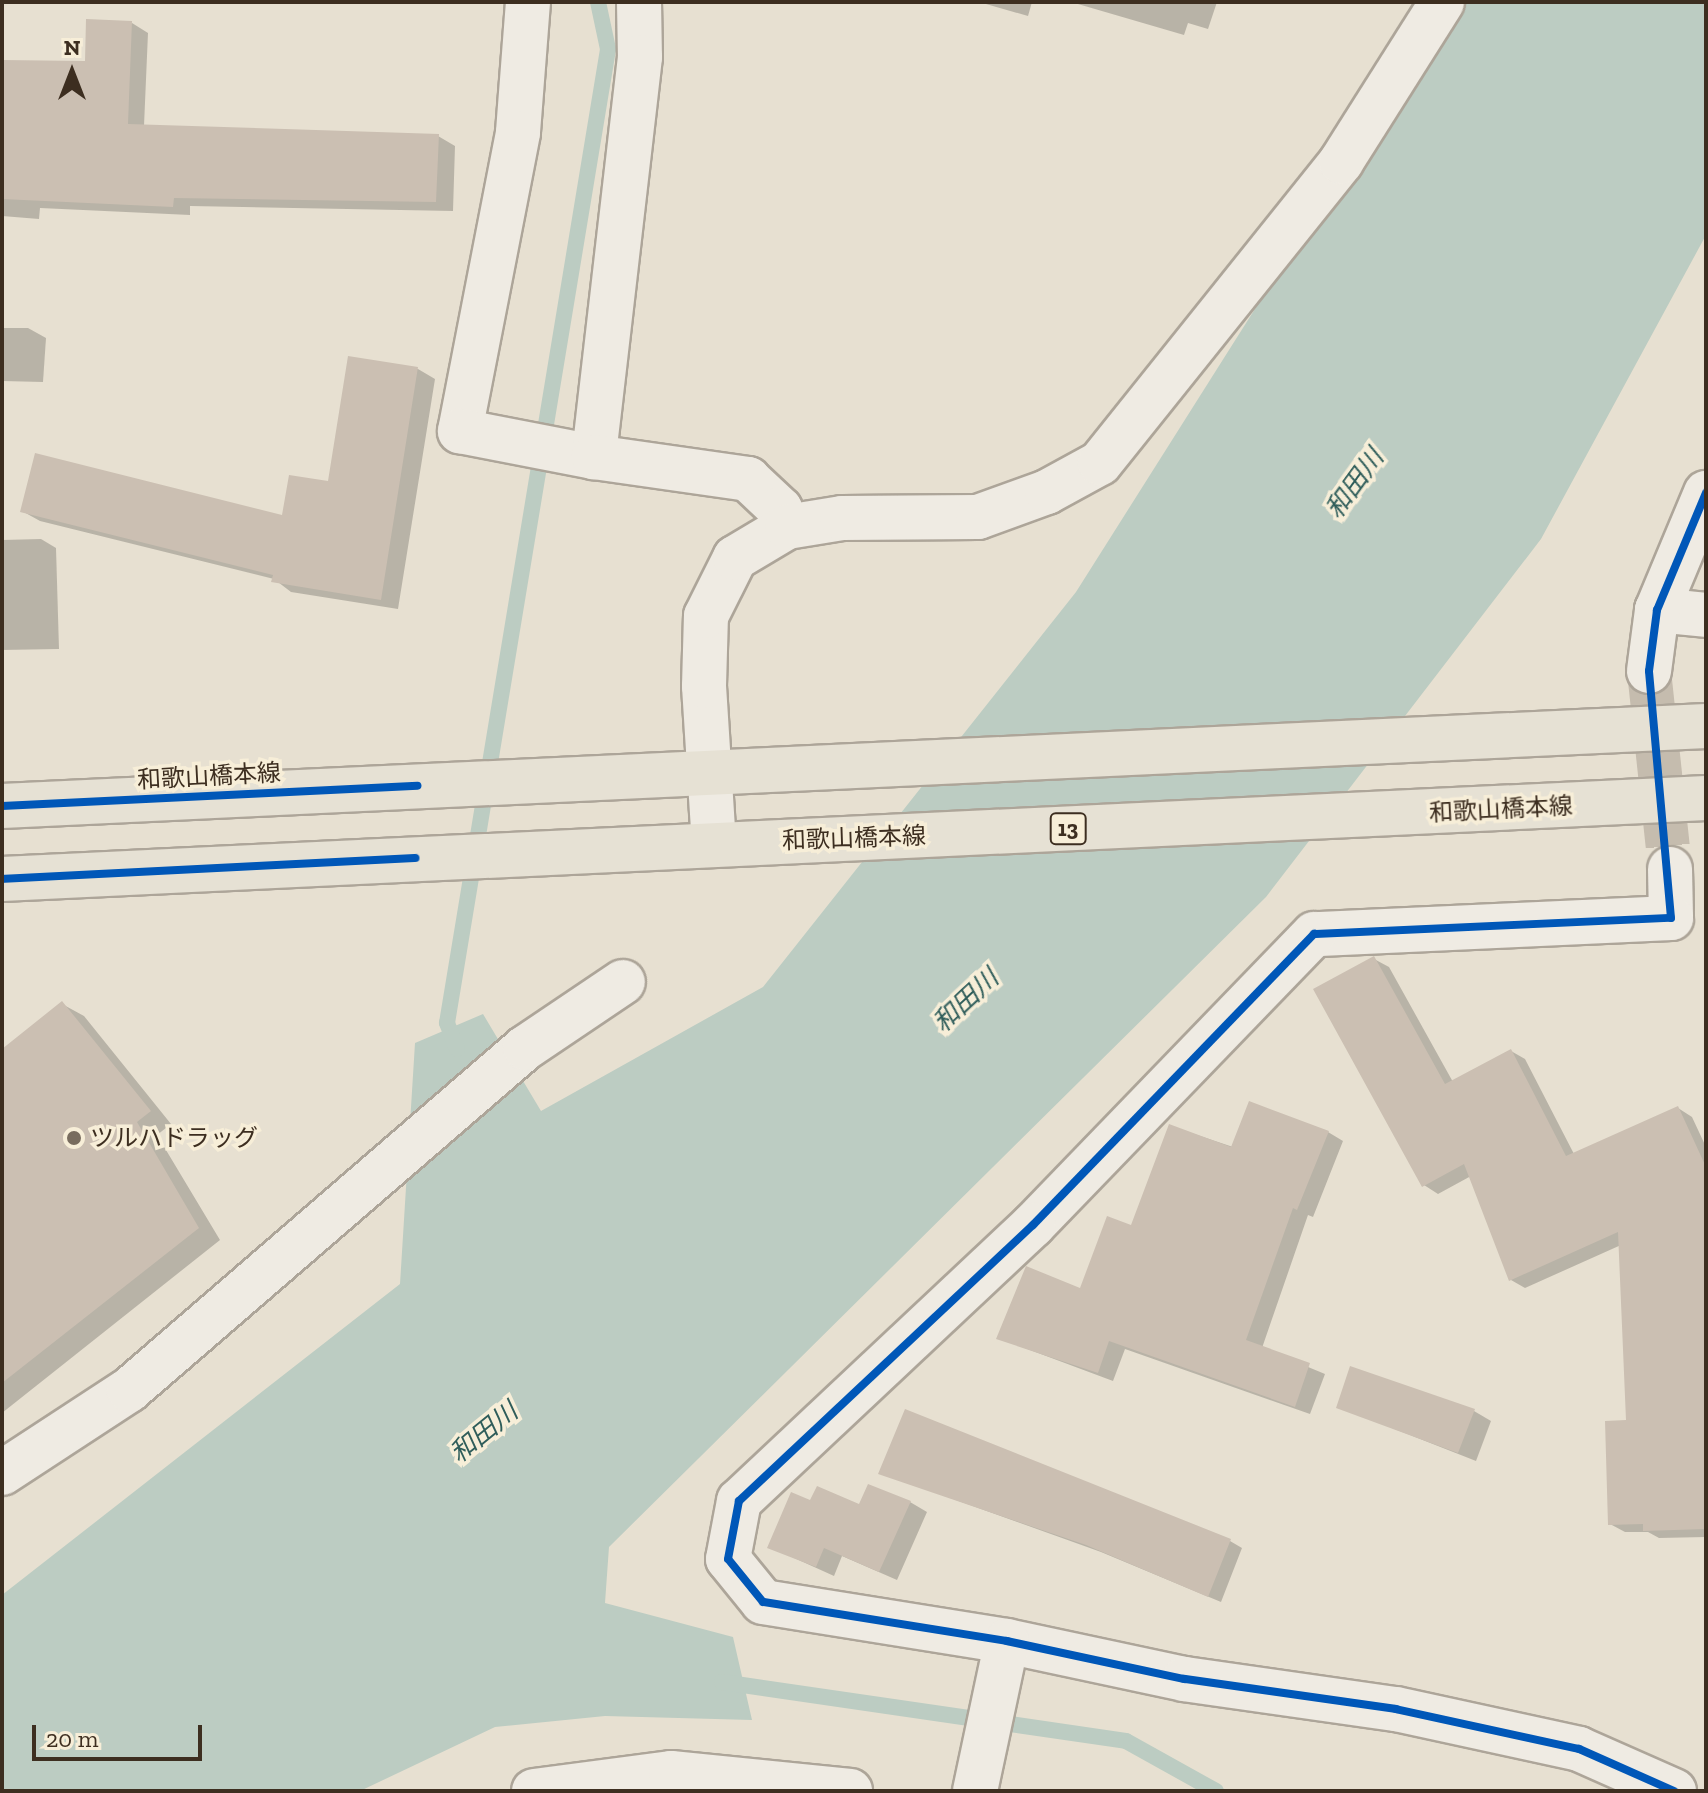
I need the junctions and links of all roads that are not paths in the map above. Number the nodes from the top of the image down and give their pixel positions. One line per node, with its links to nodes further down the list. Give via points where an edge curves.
1 (528, 2): 4 (street, via 518,133 460,431)
2 (639, 2): 4 (street, via 640,57)
3 (1442, 2): 6 (street, via 1341,162 1100,463 1047,492 978,517 842,518)
4 (594, 457): 6 (street, via 748,479 780,509)
5 (1706, 493): 7 (street)
6 (787, 527): 11 (street, via 735,558 706,616 704,686)
7 (1657, 610): 8 (street); 9 (street)
8 (1706, 615)
9 (1649, 671)
10 (1706, 726): 11 (main road, 和歌山橋本線)
11 (711, 769): 13 (main road, 和歌山橋本線); 14 (street)
12 (1706, 798): 14 (main road, 和歌山橋本線 / 13)
13 (2, 806)
14 (724, 844): 16 (main road, 和歌山橋本線 / 13)
15 (1670, 869): 17 (street)
16 (2, 879)
17 (1688, 917): 20 (street, via 1314,934 1033,1225 739,1501 728,1559 763,1602)
18 (623, 982): 19 (street, via 525,1048 129,1390)
19 (2, 1473)
20 (1007, 1641): 21 (street); 24 (street, via 1184,1679 1396,1709 1579,1749)
21 (976, 1777)
22 (534, 1791): 23 (street, via 671,1773)
23 (850, 1791)
24 (1674, 1791)

